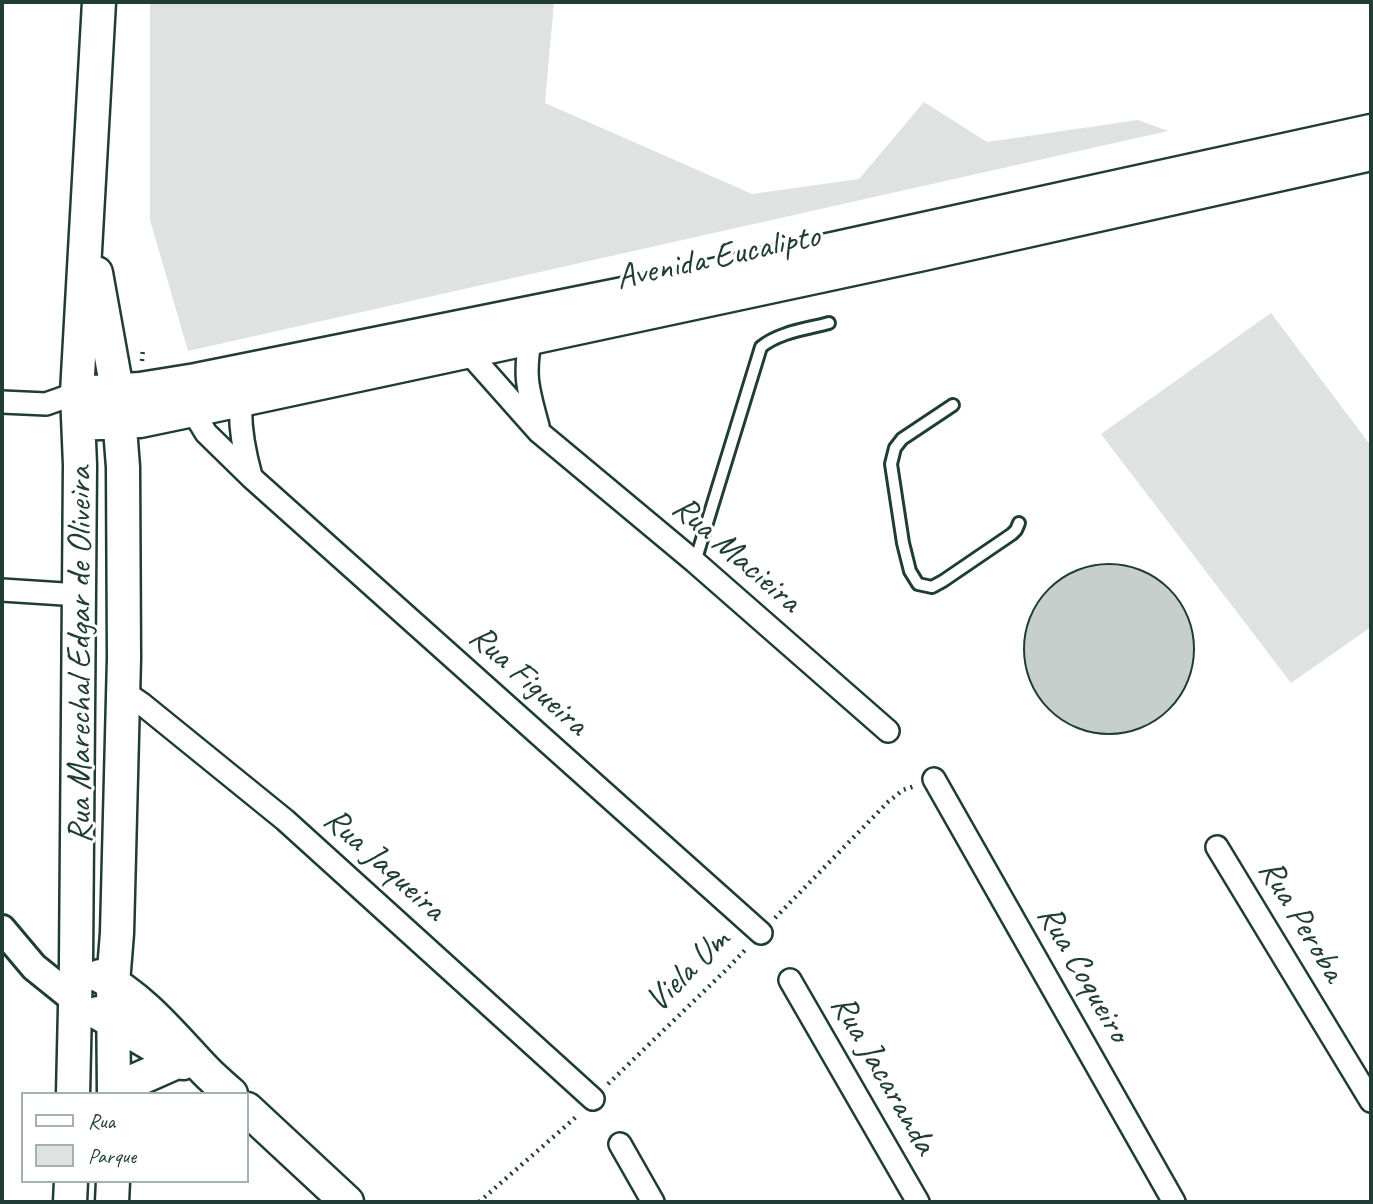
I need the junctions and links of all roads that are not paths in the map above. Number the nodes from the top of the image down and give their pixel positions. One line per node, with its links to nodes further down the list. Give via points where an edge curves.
1 (99, 2): 4 (main road, Rua Marechal Edgar de Oliveira)
2 (1371, 131): 7 (main road, Avenida Eucalipto, via 673,284)
3 (1371, 154): 6 (main road, Avenida Eucalipto)
4 (86, 220): 8 (main road, Rua Marechal Edgar de Oliveira); 13 (main road, Rua Marechal Edgar de Oliveira)
5 (829, 323): 19 (lane, via 761,347)
6 (531, 337): 7 (main road, Avenida Eucalipto); 16 (street, via 526,385)
7 (457, 340): 8 (main road, Avenida Eucalipto); 9 (main road, Avenida Eucalipto); 16 (street, Rua Macieira)
8 (117, 390): 13 (main road, Avenida Eucalipto); 15 (main road, Rua Marechal Edgar de Oliveira)
9 (241, 400): 14 (main road, Avenida Eucalipto); 17 (street, via 243,447)
10 (2, 402): 11 (street)
11 (46, 404): 13 (street); 13 (street)
12 (953, 405): 18 (lane, via 895,448 891,464 910,571 918,584 932,587 1012,534)
13 (78, 408): 15 (main road, Avenida Eucalipto); 21 (main road, Rua Marechal Edgar de Oliveira)
14 (192, 410): 15 (main road, Avenida Eucalipto); 17 (street, Rua Figueira, via 206,433)
15 (118, 423): 22 (main road, Rua Marechal Edgar de Oliveira)
16 (539, 432): 19 (street, Rua Macieira)
17 (252, 478): 27 (street, Rua Figueira)
18 (1019, 523)
19 (695, 562): 23 (street, Rua Macieira)
20 (2, 590): 21 (street)
21 (79, 595): 28 (main road, Rua Marechal Edgar de Oliveira)
22 (123, 691): 30 (main road, Rua Marechal Edgar de Oliveira); 38 (street, Rua Jaqueira, via 285,820)
23 (888, 731)
24 (934, 779): 49 (street, Rua Coqueiro)
25 (1217, 847): 39 (street, Rua Peroba)
26 (2, 929): 31 (street, via 34,967)
27 (761, 933)
28 (76, 964): 30 (main road); 31 (main road, Rua Marechal Edgar de Oliveira)
29 (790, 981): 48 (street, Rua Jacaranda)
30 (113, 983): 32 (main road, Rua Marechal Edgar de Oliveira); 33 (main road, via 139,1002)
31 (75, 1000): 32 (main road); 34 (main road, Rua Marechal Edgar de Oliveira)
32 (114, 1022): 33 (main road); 35 (main road, Rua Marechal Edgar de Oliveira)
33 (191, 1065): 36 (main road, via 135,1080); 37 (main road)
34 (73, 1092)
35 (114, 1092)
36 (117, 1092)
37 (227, 1092)
38 (593, 1098)
39 (1371, 1101)
40 (248, 1110): 46 (main road)
41 (620, 1144): 47 (street)
42 (71, 1183): 44 (main road)
43 (113, 1183): 45 (main road)
44 (70, 1202)
45 (113, 1202)
46 (347, 1202)
47 (653, 1202)
48 (918, 1202)
49 (1174, 1202)

